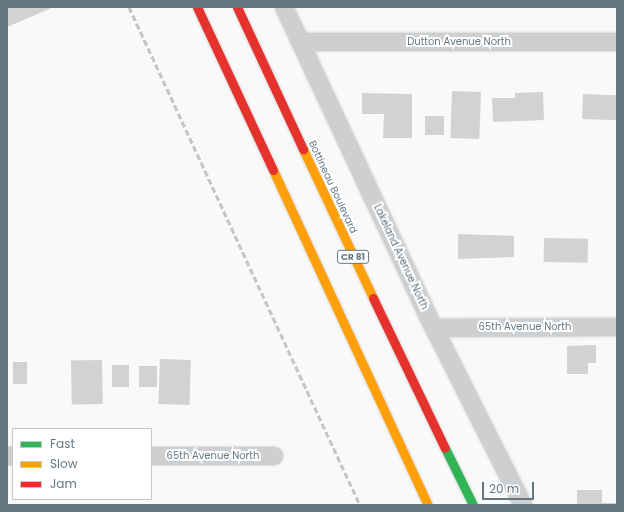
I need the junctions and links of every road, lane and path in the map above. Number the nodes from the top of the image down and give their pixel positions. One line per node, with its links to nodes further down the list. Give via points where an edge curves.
1 (197, 7): 10 (highway)
2 (237, 7): 11 (highway, Bottineau Boulevard / CR 81, via 379,312)
3 (284, 7): 4 (street, Lakeland Avenue North)
4 (300, 42): 5 (street, Dutton Avenue North); 7 (street, Lakeland Avenue North)
5 (617, 42)
6 (617, 327): 7 (street, 65th Avenue North)
7 (434, 328): 12 (street, Lakeland Avenue North)
8 (152, 456): 9 (street, 65th Avenue North)
9 (274, 456)
10 (428, 505)
11 (473, 505)
12 (523, 505)

